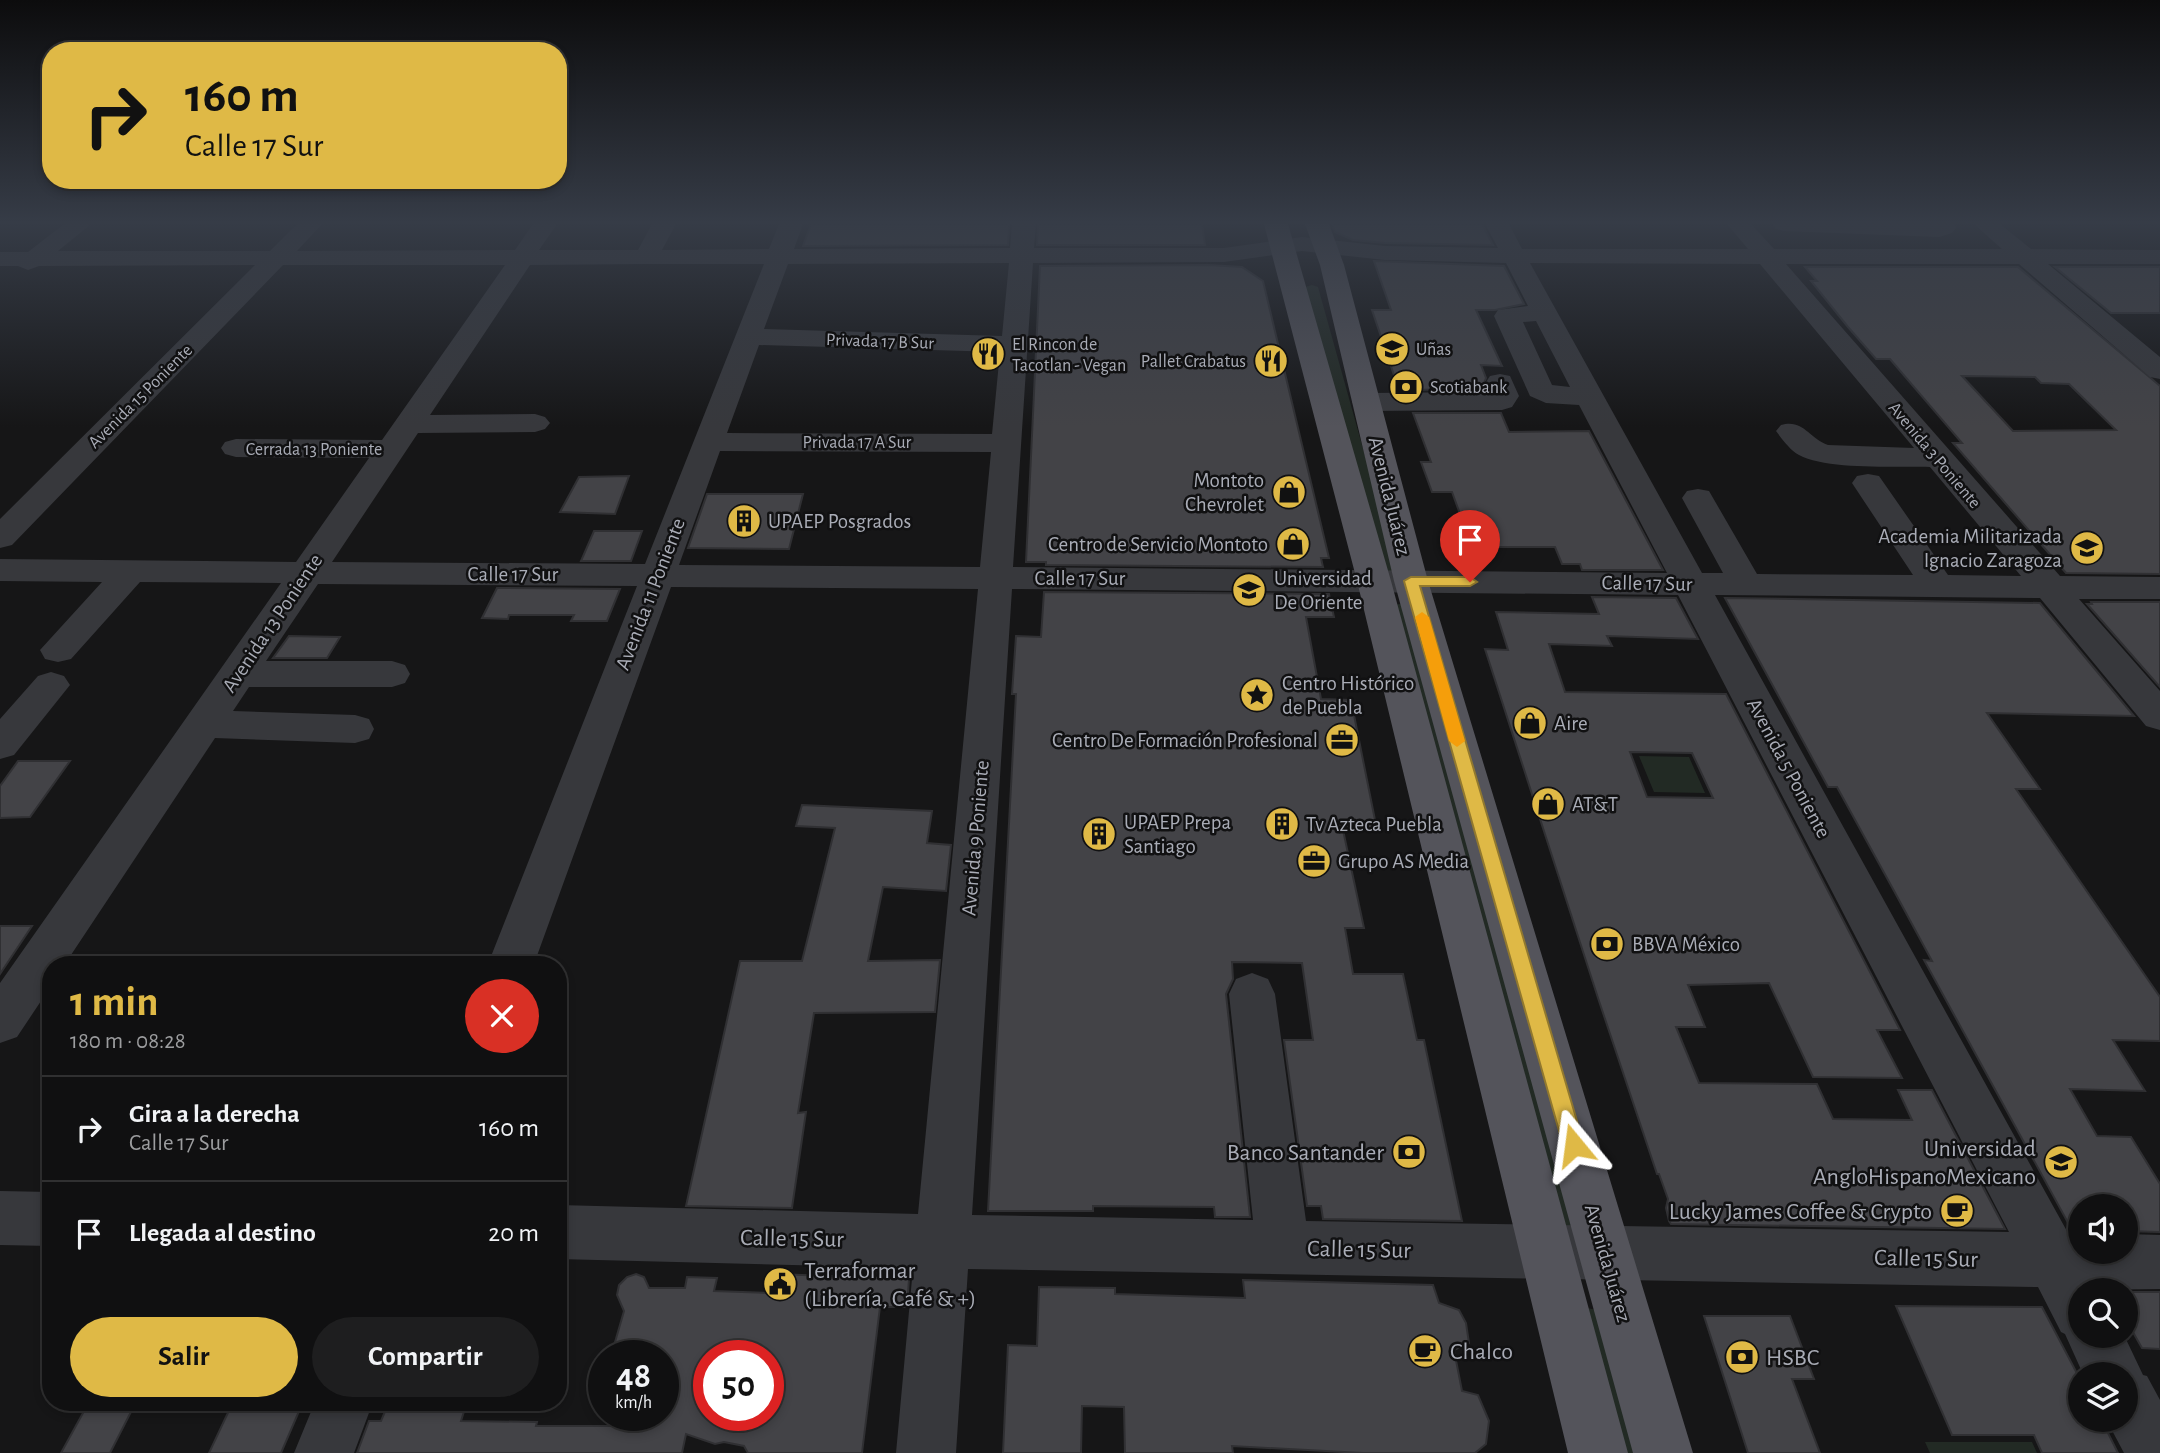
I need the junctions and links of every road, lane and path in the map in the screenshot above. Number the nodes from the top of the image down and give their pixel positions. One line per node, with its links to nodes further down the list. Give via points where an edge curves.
1 (243, 292): 28 (street, Avenida 15 Poniente)
2 (500, 292): 21 (street, Avenida 13 Poniente)
3 (765, 292): 12 (street, Avenida 11 Poniente)
4 (1019, 292): 15 (street, Avenida 9 Poniente)
5 (1297, 292): 34 (main road, Avenida Juárez)
6 (1337, 292): 18 (main road, Avenida Juárez)
7 (1520, 292): 10 (street, Avenida 5 Poniente)
8 (1796, 292): 25 (street, Avenida 3 Poniente)
9 (2066, 292): 13 (street)
10 (1526, 314): 11 (street); 35 (street, Avenida 5 Poniente, via 1591,397)
11 (1479, 316)
12 (746, 337): 15 (street, Privada 17 B Sur); 22 (street, Avenida 11 Poniente)
13 (2122, 339): 14 (street); 16 (street)
14 (2160, 341)
15 (1014, 344): 23 (street, Avenida 9 Poniente)
16 (2160, 372)
17 (1500, 382): 18 (street, via 1505,396 1502,401)
18 (1366, 402): 34 (main road, Avenida Juárez)
19 (535, 424): 21 (street, Cerrada 13 Poniente)
20 (1791, 431): 25 (street, via 1808,448 1824,454)
21 (400, 437): 24 (street, Cerrada 13 Poniente); 31 (street, Avenida 13 Poniente)
22 (707, 442): 23 (street, Privada 17 A Sur); 32 (street, Avenida 11 Poniente)
23 (1006, 443): 33 (street, Avenida 9 Poniente)
24 (236, 448)
25 (1937, 458): 38 (street, Avenida 3 Poniente)
26 (1868, 483): 37 (street)
27 (1698, 498): 36 (street)
28 (0, 538)
29 (0, 570): 30 (street, Calle 17 Sur)
30 (131, 571): 31 (street, Calle 17 Sur); 45 (street, via 54,667)
31 (306, 572): 32 (street, Calle 17 Sur); 40 (street, Avenida 13 Poniente)
32 (657, 575): 33 (street, Calle 17 Sur); 46 (street, Avenida 11 Poniente)
33 (996, 578): 34 (street, Calle 17 Sur); 53 (street, Avenida 9 Poniente)
34 (1393, 581): 35 (street, Calle 17 Sur); 55 (main road, Avenida Juárez); 56 (main road, Avenida Juárez)
35 (1691, 584): 36 (street, Calle 17 Sur); 57 (street, Avenida 5 Poniente)
36 (1746, 584): 37 (street, Calle 17 Sur)
37 (1938, 586): 38 (street, Calle 17 Sur)
38 (2047, 587): 39 (street, Calle 17 Sur); 42 (street, Avenida 3 Poniente)
39 (2160, 588)
40 (237, 674): 41 (street); 43 (street, Avenida 13 Poniente)
41 (392, 674)
42 (2160, 716)
43 (204, 724): 44 (street); 47 (street, Avenida 13 Poniente)
44 (355, 729)
45 (0, 745)
46 (514, 956)
47 (19, 967): 49 (street, Avenida 13 Poniente)
48 (1252, 994): 54 (street)
49 (0, 1022)
50 (0, 1217): 51 (street)
51 (42, 1219)
52 (567, 1232): 53 (street, Calle 15 Sur)
53 (943, 1242): 54 (street, Calle 15 Sur); 63 (street, Avenida 9 Poniente)
54 (1283, 1248): 55 (street, Calle 15 Sur)
55 (1547, 1252): 56 (street, Calle 15 Sur); 64 (main road, Avenida Juárez)
56 (1604, 1252): 57 (street, Calle 15 Sur); 65 (main road, Avenida Juárez)
57 (2053, 1260): 58 (street, Calle 15 Sur); 59 (street, Avenida 5 Poniente)
58 (2160, 1262)
59 (2068, 1288)
60 (340, 1411): 62 (street)
61 (2138, 1419): 66 (street)
62 (324, 1453)
63 (926, 1453)
64 (1598, 1453)
65 (1663, 1453)
66 (2156, 1453)

